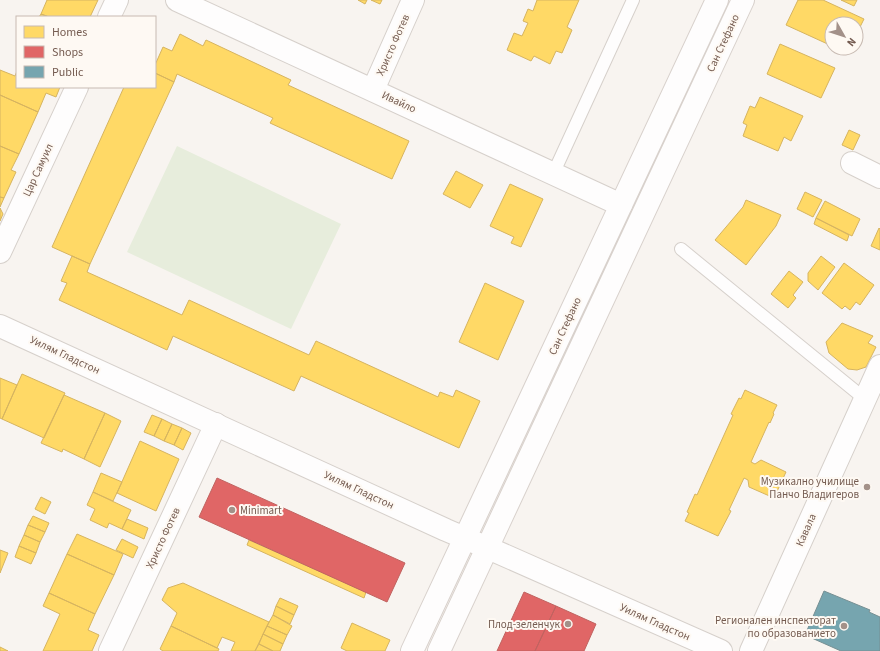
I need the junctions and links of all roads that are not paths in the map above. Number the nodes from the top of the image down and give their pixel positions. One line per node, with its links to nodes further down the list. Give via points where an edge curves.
1 (117, 0): 7 (street)
2 (177, 0): 9 (street, Ивайло)
3 (413, 0): 9 (street, Христо Фотев)
4 (633, 0): 11 (lane)
5 (717, 0): 13 (street, Сан Стефано)
6 (744, 0): 21 (street, Сан Стефано)
7 (109, 16)
8 (77, 88): 15 (street, Цар Самуил)
9 (373, 90): 11 (street, Ивайло)
10 (852, 163): 12 (street)
11 (554, 172): 13 (street, Ивайло)
12 (880, 177)
13 (621, 205): 20 (street, Сан Стефано)
14 (681, 249): 18 (lane)
15 (0, 252)
16 (0, 326): 19 (street, Уилям Гладстон)
17 (880, 366): 18 (street, Кавала)
18 (865, 399): 26 (street, Кавала)
19 (216, 424): 20 (street, Уилям Гладстон); 22 (street, Христо Фотев)
20 (465, 537): 21 (street, Уилям Гладстон); 23 (street, Сан Стефано)
21 (488, 548): 24 (street, Сан Стефано); 25 (street, Уилям Гладстон)
22 (110, 651)
23 (412, 651)
24 (439, 651)
25 (721, 651)
26 (751, 651)

